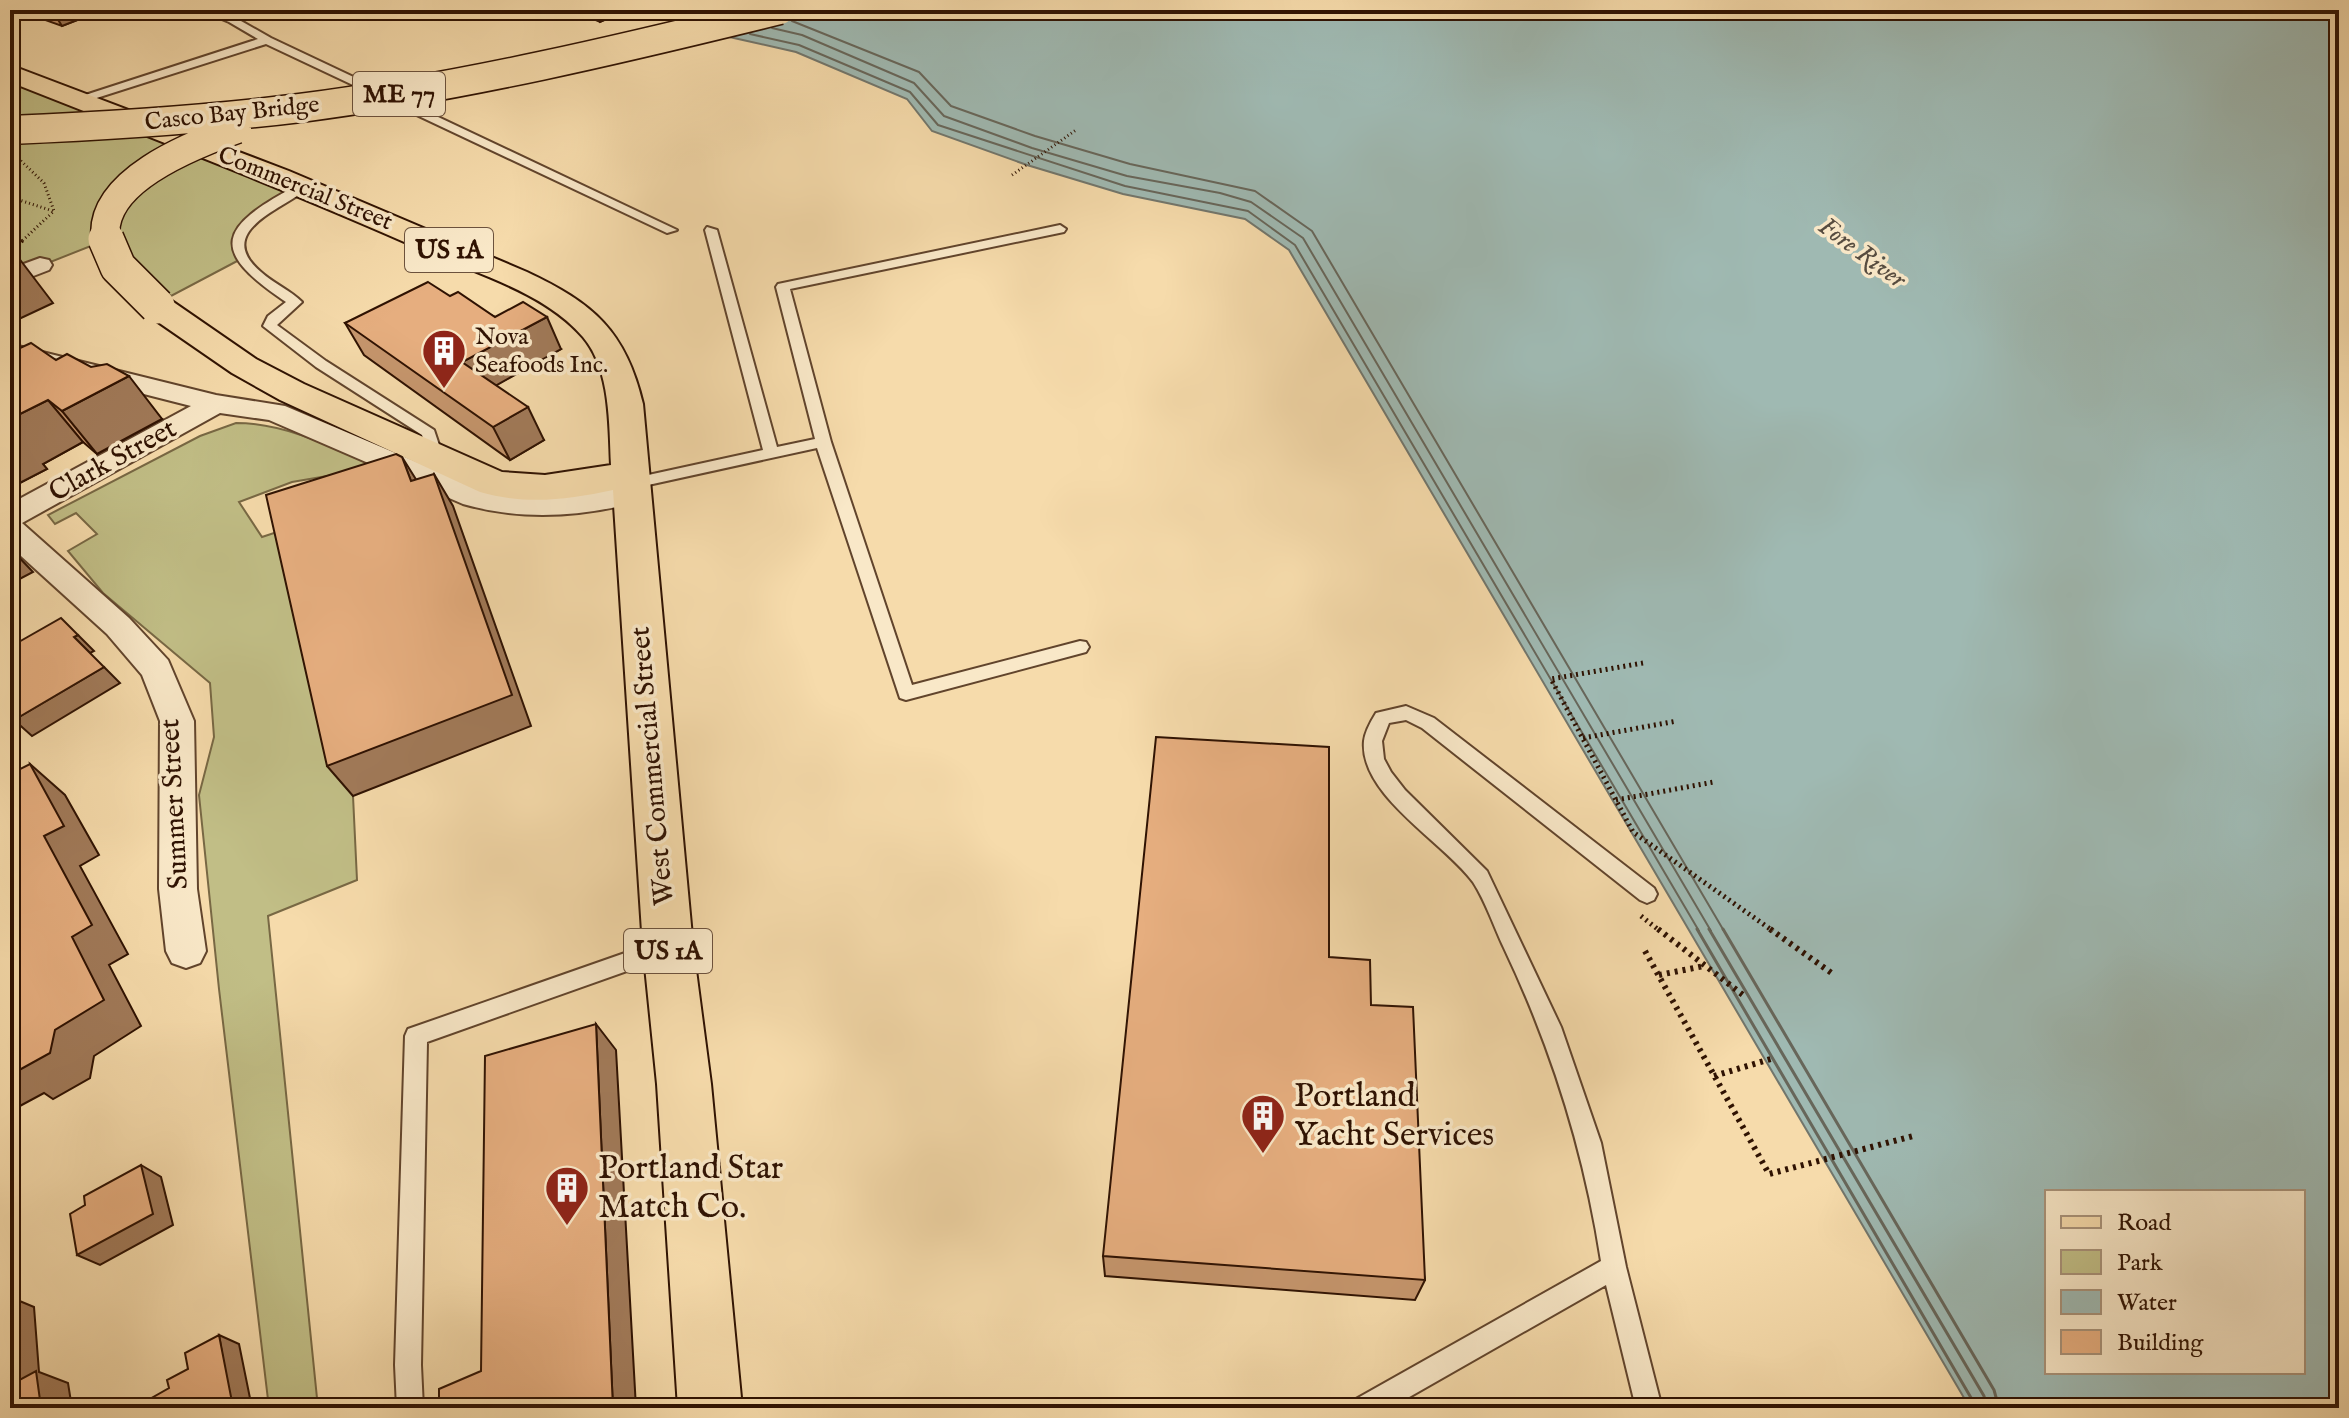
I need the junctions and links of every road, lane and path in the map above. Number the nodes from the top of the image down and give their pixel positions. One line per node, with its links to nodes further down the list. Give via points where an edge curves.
1 (36, 10): 7 (lane)
2 (205, 10): 6 (lane)
3 (261, 10): 6 (lane)
4 (729, 10): 12 (main road, Casco Bay Bridge / ME 77, via 541,55 411,79 176,107)
5 (780, 10): 11 (main road, Casco Bay Bridge / ME 77, bridge, via 601,55)
6 (233, 20): 8 (lane)
7 (10, 21)
8 (267, 40): 10 (lane); 21 (lane)
9 (10, 73): 10 (main road, Commercial Street / US 1A)
10 (80, 100): 17 (main road, Commercial Street / US 1A)
11 (329, 104): 13 (main road, Casco Bay Bridge / ME 77, bridge, via 195,120); 31 (main road, bridge, via 207,140 157,165 122,194 105,224 109,253 157,306 244,366)
12 (10, 116)
13 (10, 130)
14 (1076, 130): 16 (path)
15 (10, 153): 19 (path, via 44,183)
16 (1012, 175)
17 (302, 188): 26 (main road, Commercial Street / US 1A, via 546,292); 31 (lane, via 266,207 239,240 241,259 295,302 270,326 429,433)
18 (10, 197): 19 (path)
19 (54, 211): 23 (path)
20 (1060, 229): 29 (lane, via 783,287)
21 (671, 230)
22 (711, 230): 30 (lane)
23 (10, 251)
24 (40, 265): 25 (street)
25 (10, 278)
26 (590, 325): 32 (main road, West Commercial Street / US 1A, via 608,348 619,375)
27 (10, 352): 28 (street)
28 (216, 404): 32 (street, via 275,412 473,497 506,505 542,508); 33 (street, Clark Street)
29 (823, 442): 30 (lane); 35 (lane, via 906,693)
30 (771, 453): 32 (lane)
31 (434, 454): 32 (main road, via 493,483 523,490)
32 (630, 484): 42 (main road, West Commercial Street / US 1A)
33 (10, 517)
34 (10, 529): 43 (street, Summer Street, via 118,626 156,669 177,721 178,889)
35 (1080, 647)
36 (1643, 663): 38 (path, via 1551,679)
37 (1677, 721): 38 (path)
38 (1583, 738): 40 (path)
39 (1714, 782): 40 (path)
40 (1616, 800): 46 (path, via 1633,832)
41 (1638, 901): 45 (path); 52 (lane, via 1420,718 1399,710 1382,718 1373,741 1375,761 1396,793 1479,875 1545,1009 1583,1112)
42 (668, 947): 53 (lane, via 416,1036); 54 (main road, West Commercial Street / US 1A)
43 (186, 951)
44 (1645, 951): 47 (path)
45 (1705, 966): 47 (path); 48 (path)
46 (1833, 974)
47 (1658, 975): 50 (path)
48 (1743, 995)
49 (1774, 1058): 50 (path)
50 (1714, 1076): 51 (path, via 1769,1174)
51 (1913, 1136)
52 (1614, 1267): 55 (lane); 56 (lane)
53 (410, 1408)
54 (710, 1408)
55 (1365, 1408)
56 (1649, 1408)

